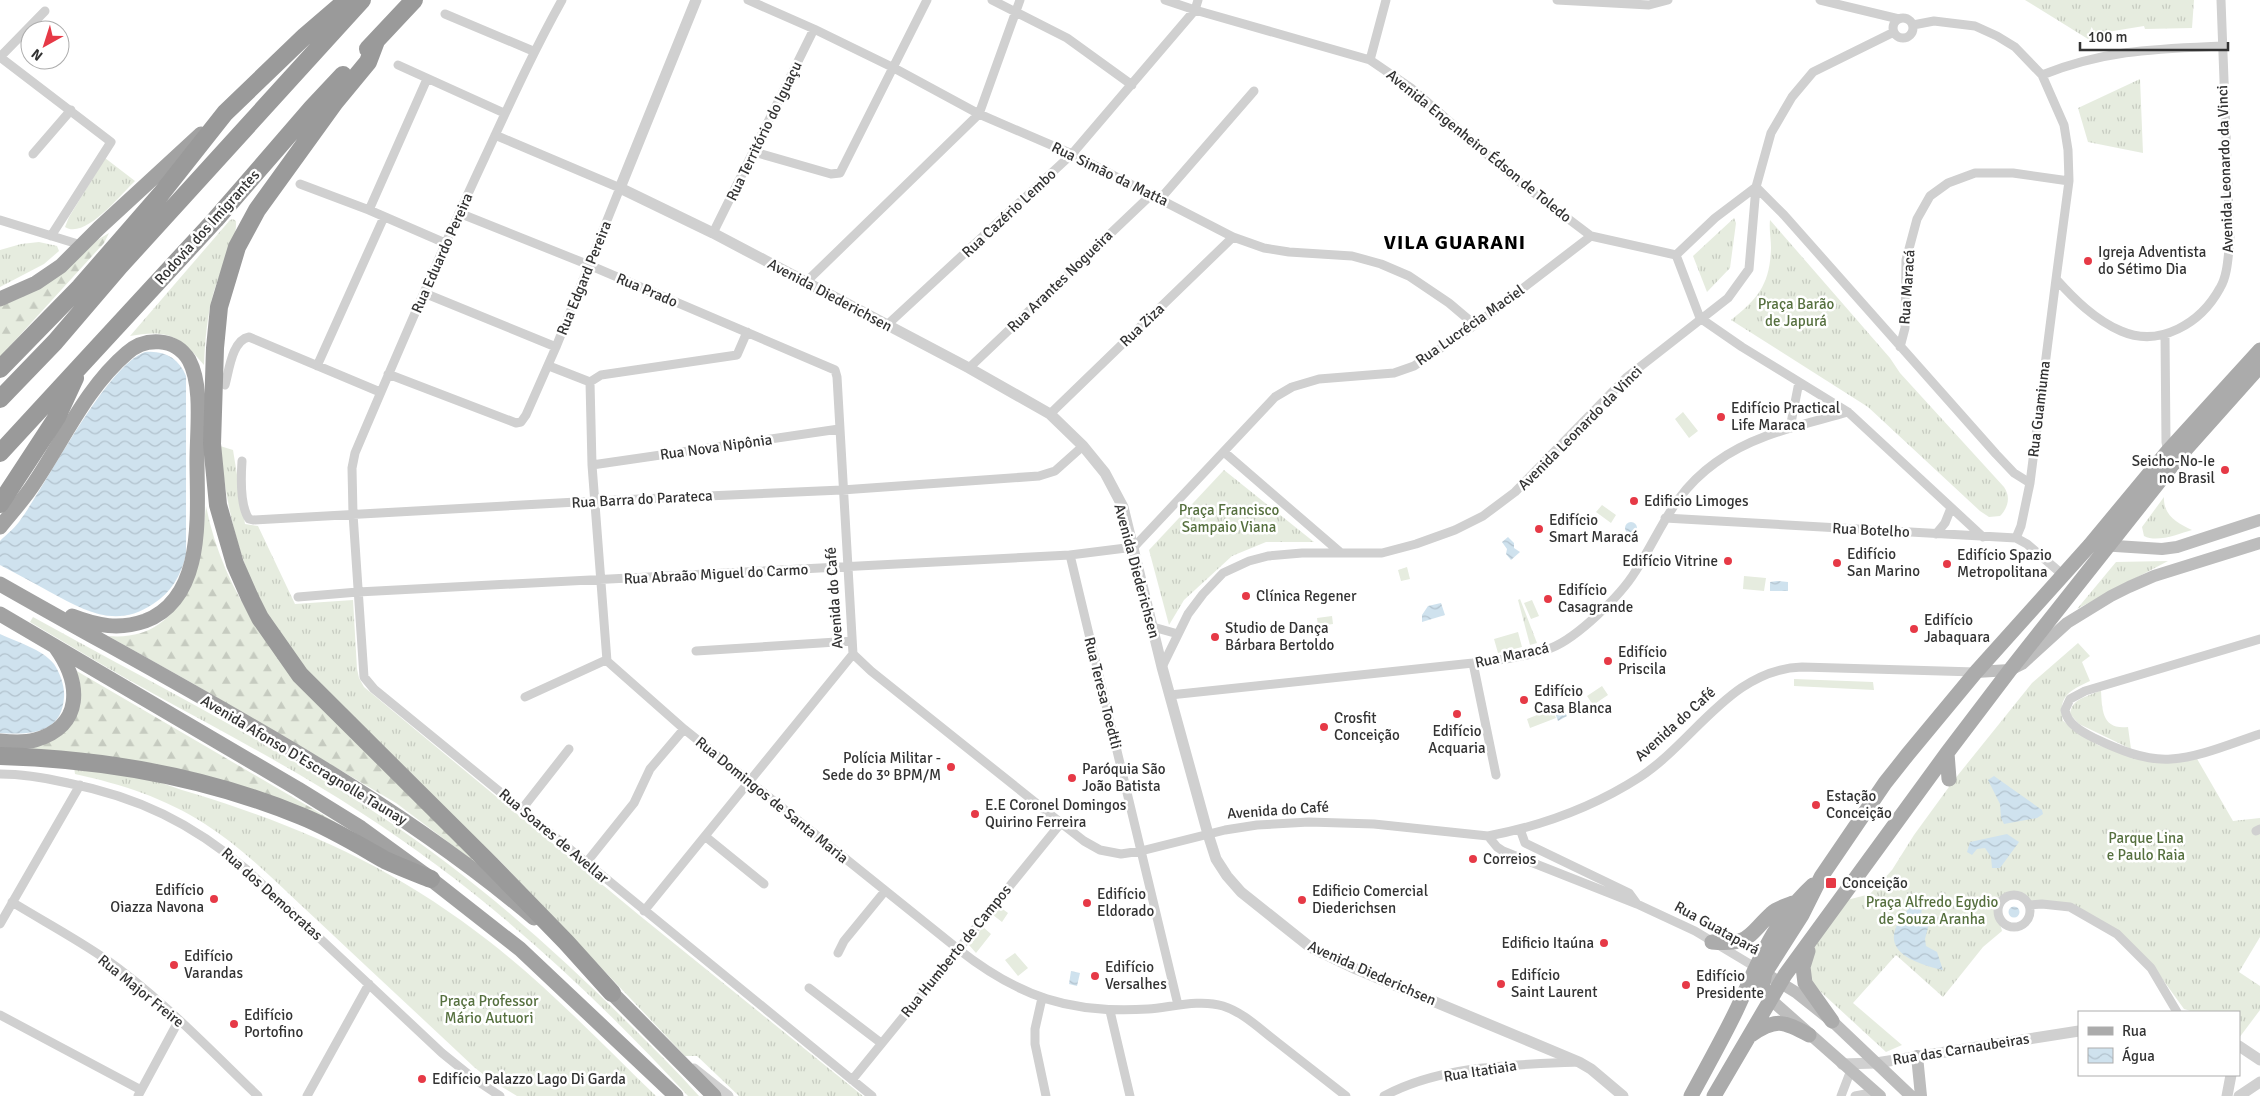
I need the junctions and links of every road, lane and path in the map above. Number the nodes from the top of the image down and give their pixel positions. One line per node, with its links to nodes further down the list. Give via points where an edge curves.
1 (348, 0): 37 (highway, via 305,36)
2 (362, 0): 85 (highway)
3 (414, 0): 25 (highway, Rodovia dos Imigrantes)
4 (562, 0): 27 (street, Rua Eduardo Pereira)
5 (696, 0): 47 (street, Rua Edgard Pereira)
6 (748, 0): 23 (street, Rua Simão da Matta)
7 (927, 0): 31 (street)
8 (992, 0): 19 (street)
9 (1020, 0): 19 (street)
10 (1165, 0): 17 (street, Avenida Engenheiro Édson de Toledo)
11 (1198, 0): 17 (street, Rua Cazério Lembo)
12 (1386, 0): 29 (street)
13 (1557, 0): 14 (street, via 1649,5)
14 (1668, 0)
15 (1820, 0): 21 (street)
16 (2221, 0): 26 (street, Avenida Leonardo da Vinci)
17 (1195, 10): 29 (street, Avenida Engenheiro Édson de Toledo); 34 (street, Rua Cazério Lembo)
18 (45, 11): 28 (street)
19 (1015, 11): 34 (street, via 1082,48); 39 (street)
20 (445, 14): 27 (street)
21 (1899, 19): 22 (street, via 1905,18); 24 (street)
22 (1913, 25): 24 (street, via 1913,32 1908,37 1898,37); 32 (street, via 1934,22 1976,26 2015,48)
23 (814, 29): 31 (street, Rua Simão da Matta); 41 (street, Rua Território do Iguaçu)
24 (1894, 32): 46 (street, Avenida Leonardo da Vinci, via 1813,72 1792,97 1770,133)
25 (376, 41): 73 (highway, Rodovia dos Imigrantes); 173 (highway, via 368,62 257,210 237,247 219,307 215,348 212,444 218,506 235,564 250,598 260,618 300,675 525,899)
26 (2221, 46): 32 (street, via 2113,53); 69 (street, Avenida Leonardo da Vinci, via 2230,240 2228,264 2221,287 2206,309 2186,326)
27 (533, 51): 38 (street, Rua Eduardo Pereira)
28 (0, 57): 36 (street)
29 (1370, 60): 55 (street, Avenida Engenheiro Édson de Toledo, via 1411,88 1513,177)
30 (398, 65): 33 (street)
31 (894, 68): 39 (street, Rua Simão da Matta); 41 (street, via 840,173 831,174)
32 (2042, 76): 44 (street, via 2064,125)
33 (428, 79): 38 (street); 49 (street)
34 (1132, 85): 43 (street, Rua Cazério Lembo)
35 (1254, 91): 48 (street, Rua Arantes Nogueira)
36 (71, 110): 42 (street); 54 (street, via 111,142)
37 (225, 113): 58 (highway); 78 (highway, via 161,194 86,280)
38 (504, 113): 40 (street, Rua Eduardo Pereira)
39 (979, 114): 43 (street, Rua Simão da Matta); 62 (street)
40 (495, 134): 47 (street, Avenida Diederichsen); 50 (street, Rua Eduardo Pereira)
41 (754, 152): 53 (street, Rua Território do Iguaçu)
42 (33, 154)
43 (1072, 154): 48 (street, Rua Simão da Matta); 66 (street, Rua Cazério Lembo)
44 (2069, 181): 61 (street); 71 (street, Rua Maracá, via 2013,173 1975,173 1948,182 1930,196 1917,219 1906,260 1905,328)
45 (300, 184): 49 (street)
46 (1756, 187): 59 (street, via 1715,218); 65 (street, Avenida Leonardo da Vinci, via 1749,269 1728,298); 71 (street)
47 (620, 188): 53 (street, Avenida Diederichsen); 60 (street, Rua Edgard Pereira)
48 (1156, 196): 56 (street, Rua Simão da Matta); 77 (street, Rua Arantes Nogueira)
49 (368, 210): 51 (street)
50 (459, 213): 57 (street, Rua Eduardo Pereira); 60 (street, Rua Prado)
51 (384, 218): 57 (street); 74 (street)
52 (0, 220): 54 (street)
53 (713, 233): 62 (street, Avenida Diederichsen)
54 (51, 236): 58 (street)
55 (1591, 236): 59 (street, Avenida Engenheiro Édson de Toledo); 67 (street, Rua Lucrécia Maciel)
56 (1234, 237): 67 (street, Rua Simão da Matta, via 1264,248 1352,256 1381,264 1426,286); 87 (street, Rua Ziza)
57 (445, 243): 63 (street, Rua Eduardo Pereira)
58 (81, 246): 64 (highway, via 50,275)
59 (1676, 254): 65 (street)
60 (589, 265): 68 (street, Rua Prado); 70 (street, Rua Edgard Pereira)
61 (2056, 279): 69 (street, Avenida Leonardo da Vinci, via 2096,317 2122,332); 96 (street, Rua Guamiuma)
62 (806, 282): 66 (street, Avenida Diederichsen)
63 (424, 293): 70 (street); 80 (street, Rua Eduardo Pereira)
64 (0, 299)
65 (1700, 318): 82 (street); 112 (street, Avenida Leonardo da Vinci, via 1627,377 1515,492 1483,516 1455,530 1408,546 1382,552)
66 (887, 325): 77 (street, Avenida Diederichsen)
67 (1474, 325): 91 (street, Rua Lucrécia Maciel, via 1414,366 1394,373 1319,379 1292,387 1258,413)
68 (747, 332): 79 (street, Rua Prado); 81 (street, via 737,355 601,375)
69 (2165, 335): 93 (street, via 2166,442)
70 (556, 347): 75 (street, Rua Edgard Pereira)
71 (1900, 348): 96 (street, via 1996,454)
72 (2260, 350): 93 (main road)
73 (81, 365): 92 (highway, Rodovia dos Imigrantes); 99 (highway, via 57,417)
74 (317, 366): 83 (street, via 246,337 235,350); 84 (street)
75 (549, 366): 80 (street, Rua Edgard Pereira, via 526,416 516,423); 81 (street)
76 (2260, 366): 93 (main road)
77 (969, 368): 87 (street, Avenida Diederichsen)
78 (0, 369)
79 (835, 370): 89 (street, Avenida do Café)
80 (388, 374): 84 (street, Rua Eduardo Pereira)
81 (590, 382): 95 (street)
82 (1799, 382): 86 (street); 88 (street)
83 (225, 385)
84 (380, 392): 101 (street, Rua Eduardo Pereira, via 355,453 352,468)
85 (0, 399)
86 (1848, 412): 88 (street, Rua Maracá); 100 (street)
87 (1050, 414): 90 (street, Avenida Diederichsen)
88 (1790, 428): 102 (street, Rua Maracá, via 1752,441 1715,462 1678,498)
89 (839, 429): 95 (street, Rua Nova Nipônia); 97 (street, Avenida do Café)
90 (1084, 446): 97 (street, Rua Barra do Parateca, via 1049,475); 111 (street, Avenida Diederichsen, via 1105,473 1123,507)
91 (1224, 452): 111 (street, Rua Lucrécia Maciel); 112 (street)
92 (0, 453)
93 (2172, 455): 109 (main road); 110 (main road)
94 (242, 461): 101 (street, Rua Barra do Parateca, via 241,480 249,518)
95 (592, 465): 98 (street)
96 (2030, 483): 107 (street, Rua Guamiuma)
97 (842, 490): 98 (street, Rua Barra do Parateca); 114 (street, Avenida do Café)
98 (595, 501): 101 (street, Rua Barra do Parateca); 116 (street)
99 (0, 504)
100 (1952, 508): 105 (street); 106 (street)
101 (353, 514): 118 (street, Rua Soares de Avellar)
102 (1665, 518): 105 (street, Rua Botelho); 130 (street, Rua Maracá, via 1634,574 1599,613 1574,634 1552,648)
103 (2260, 520): 110 (main road, via 2177,547)
104 (0, 527): 119 (highway, via 34,485 93,390 127,353 153,341 177,347 188,357 195,373 197,390 196,518 193,562 177,598 150,619 120,627 94,624)
105 (1936, 534): 106 (street, Rua Botelho)
106 (1983, 537): 107 (street, Rua Botelho)
107 (2016, 538): 115 (street)
108 (2260, 542): 132 (main road, via 2154,576 2111,596 2066,623 2022,664)
109 (2090, 545): 110 (main road); 115 (main road)
110 (2108, 546): 132 (main road)
111 (1134, 547): 113 (street, Rua Abraão Miguel do Carmo); 122 (street, Avenida Diederichsen)
112 (1341, 553): 123 (street, Avenida Leonardo da Vinci, via 1268,556 1250,560 1223,573 1202,594)
113 (1070, 555): 114 (street, Rua Abraão Miguel do Carmo); 153 (street, Rua Teresa Toedtli)
114 (848, 567): 116 (street, Rua Abraão Miguel do Carmo); 125 (street, Avenida do Café)
115 (2063, 575): 133 (main road)
116 (602, 579): 118 (street, Rua Abraão Miguel do Carmo); 129 (street)
117 (0, 584): 119 (highway, Avenida Afonso D'Escragnolle Taunay)
118 (358, 592): 120 (street, Rua Abraão Miguel do Carmo); 147 (street, Rua Soares de Avellar, via 362,664 368,683)
119 (24, 598): 173 (highway, Avenida Afonso D'Escragnolle Taunay, via 307,758 390,810 472,868 533,917)
120 (298, 598)
121 (0, 614): 126 (highway, Avenida Afonso D'Escragnolle Taunay)
122 (1153, 627): 123 (street); 131 (street, Avenida Diederichsen)
123 (1178, 634): 131 (street, Avenida Leonardo da Vinci)
124 (2260, 639): 137 (street, via 2085,691 2070,699 2065,710 2068,720 2076,727 2108,744 2153,758 2191,756)
125 (852, 641): 127 (street); 128 (street, Avenida do Café)
126 (54, 645): 138 (highway, via 70,669 74,685 72,711 57,730 48,735 33,740); 156 (highway, Avenida Afonso D'Escragnolle Taunay, via 361,828)
127 (696, 651)
128 (853, 654): 145 (street); 148 (street, Avenida do Café)
129 (606, 660): 135 (street); 136 (street, Rua Domingos de Santa Maria)
130 (1473, 664): 134 (street, Rua Maracá); 143 (street)
131 (1162, 668): 134 (street, Avenida Diederichsen)
132 (2010, 670): 133 (main road, Avenida do Café); 140 (main road)
133 (1976, 672): 149 (street, Avenida do Café, via 1791,667 1763,675 1738,688 1670,754 1640,777 1601,798); 155 (main road, via 1885,784)
134 (1170, 695): 150 (street, Avenida Diederichsen)
135 (525, 697)
136 (684, 729): 145 (street, Rua Domingos de Santa Maria); 154 (street, via 650,769 634,803)
137 (2260, 734)
138 (0, 742)
139 (569, 749): 147 (street)
140 (1947, 753): 144 (main road); 165 (main road)
141 (0, 756): 156 (highway, via 125,768 241,794 328,828)
142 (0, 774): 146 (street, Rua dos Democratas)
143 (1496, 775)
144 (1949, 779)
145 (750, 780): 152 (street); 158 (street, Rua Domingos de Santa Maria)
146 (80, 785): 159 (street); 171 (street, Rua dos Democratas, via 148,806 220,847)
147 (522, 809): 154 (street, Rua Soares de Avellar)
148 (1061, 823): 153 (street, Avenida do Café, via 1100,850 1121,854); 167 (street, Rua Humberto de Campos)
149 (1520, 829): 151 (street, Avenida do Café); 161 (street, Rua Guatapará, via 1525,843 1629,893)
150 (1208, 834): 151 (street, Avenida do Café, via 1257,825 1317,822 1374,824); 153 (street, Avenida do Café); 190 (street, Avenida Diederichsen, via 1216,859 1241,892 1310,948)
151 (1488, 836): 161 (street, Rua Guatapará, via 1503,851)
152 (706, 837): 157 (street); 163 (street)
153 (1141, 851): 176 (street, Rua Teresa Toedtli)
154 (586, 862): 163 (street, Rua Soares de Avellar)
155 (1820, 877): 160 (main road); 169 (main road, via 1802,915)
156 (431, 879): 203 (highway, Avenida Afonso D'Escragnolle Taunay, via 542,968)
157 (764, 884)
158 (885, 891): 167 (street, Rua Domingos de Santa Maria); 168 (street)
159 (12, 902): 164 (street); 180 (street, Rua Major Freire, via 104,958)
160 (1794, 902): 166 (main road, via 1772,912 1744,940); 169 (main road, via 1767,942)
161 (1637, 904): 166 (street, Rua Guatapará)
162 (2030, 905): 178 (street, via 2070,907 2117,934 2152,968)
163 (644, 911): 195 (street, Rua Soares de Avellar)
164 (0, 924)
165 (1812, 940): 170 (main road); 181 (main road, via 1803,975 1805,983)
166 (1712, 942): 169 (street, Rua Guatapará)
167 (958, 949): 174 (street, Rua Domingos de Santa Maria, via 1000,979); 185 (street, Rua Humberto de Campos)
168 (838, 953)
169 (1760, 970): 170 (main road, Rua Guatapará); 175 (main road, via 1762,988); 212 (main road)
170 (1780, 982): 175 (main road); 181 (main road, Rua Guatapará)
171 (370, 984): 201 (street); 202 (street, Rua dos Democratas, via 442,1053)
172 (809, 988): 185 (street)
173 (612, 993): 188 (highway, Avenida Afonso D'Escragnolle Taunay)
174 (1042, 998): 177 (street, Rua Domingos de Santa Maria); 207 (street, via 1035,1044)
175 (1770, 999): 183 (main road); 184 (main road)
176 (1178, 1005): 177 (street, Rua Domingos de Santa Maria); 209 (street, Rua Domingos de Santa Maria, via 1217,1005 1237,1013)
177 (1110, 1011): 208 (street)
178 (2176, 1011)
179 (0, 1015): 197 (street)
180 (178, 1020): 197 (street); 200 (street, Rua Major Freire)
181 (1832, 1021): 191 (main road, Rua Guatapará)
182 (2078, 1031): 187 (street, Rua das Carnaubeiras)
183 (1809, 1034): 184 (main road, via 1779,1022); 192 (main road)
184 (1747, 1037): 213 (main road)
185 (881, 1043): 195 (street, Rua Humberto de Campos)
186 (2240, 1047): 189 (street)
187 (1917, 1056): 191 (street, Rua das Carnaubeiras); 217 (main road)
188 (679, 1060): 204 (highway, Avenida Afonso D'Escragnolle Taunay); 205 (street)
189 (2260, 1060)
190 (1579, 1062): 210 (street, Rua Itatiaia, via 1503,1065 1458,1072); 211 (street, Avenida Diederichsen)
191 (1876, 1063): 192 (street, Rua das Carnaubeiras); 216 (main road, Rua Guatapará)
192 (1846, 1067): 198 (main road); 214 (street, via 1850,1077)
193 (2231, 1076): 218 (street)
194 (2236, 1076): 199 (street)
195 (852, 1080): 206 (street, Rua Soares de Avellar)
196 (2260, 1082): 199 (street)
197 (139, 1093)
198 (1878, 1094): 215 (street)
199 (2243, 1095)
200 (258, 1096)
201 (307, 1096)
202 (500, 1096)
203 (676, 1096)
204 (714, 1096)
205 (728, 1096)
206 (872, 1096)
207 (1046, 1096)
208 (1130, 1096)
209 (1346, 1096)
210 (1384, 1096)
211 (1623, 1096)
212 (1690, 1096)
213 (1714, 1096)
214 (1841, 1096)
215 (1855, 1096)
216 (1911, 1096)
217 (1921, 1096)
218 (2227, 1096)

